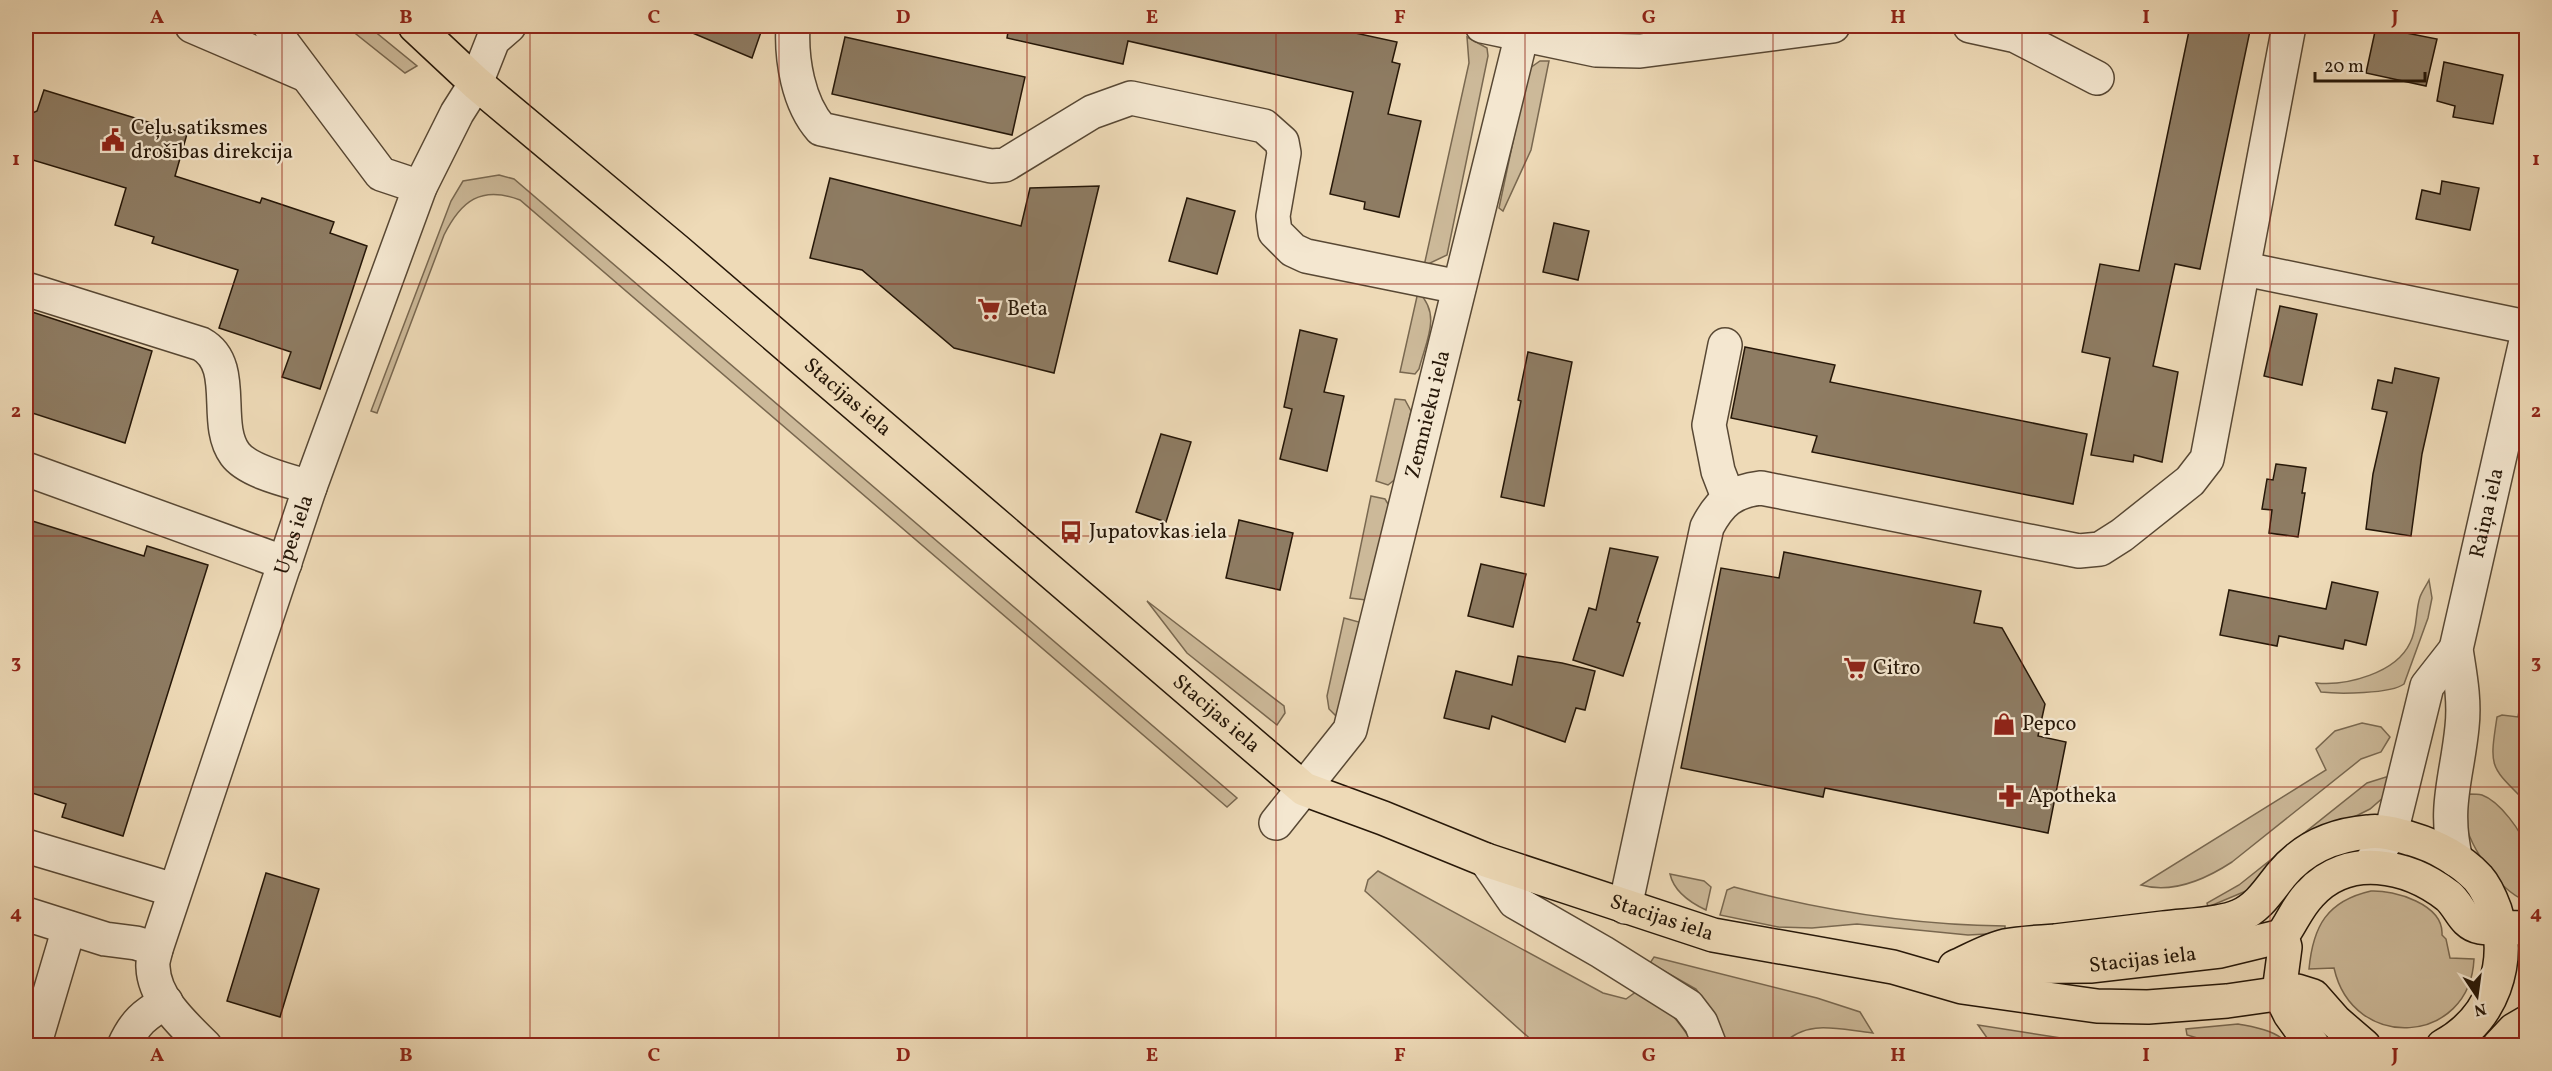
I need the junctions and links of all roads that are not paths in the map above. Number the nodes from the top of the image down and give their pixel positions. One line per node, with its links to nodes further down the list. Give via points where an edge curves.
1 (192, 26): 11 (street)
2 (270, 26): 11 (street)
3 (415, 26): 13 (main road, Stacijas iela)
4 (509, 26): 13 (street, Upes iela, via 493,40)
5 (793, 26): 16 (street, via 794,65 811,118 821,129 991,166 1005,165 1092,112 1131,98 1264,126 1282,142 1284,153 1273,216 1275,231 1293,250 1306,256)
6 (1482, 26): 10 (street)
7 (1833, 26): 10 (street, via 1640,51 1596,50)
8 (1970, 26): 12 (street, via 2016,36)
9 (2289, 26): 15 (street)
10 (1523, 30): 16 (street, Zemnieku iela)
11 (308, 76): 14 (street, via 381,174)
12 (2097, 78)
13 (476, 83): 14 (street, Upes iela); 26 (main road, Stacijas iela)
14 (420, 187): 22 (street, Upes iela)
15 (2245, 269): 18 (street); 23 (street, via 2207,459 2190,481 2100,549 2079,551 1761,488)
16 (1459, 287): 26 (street, Zemnieku iela, via 1350,730)
17 (26, 289): 22 (street, via 211,350 221,375 227,437 236,455 249,465)
18 (2526, 327)
19 (2526, 340): 25 (street, Raiņa iela)
20 (1725, 345): 23 (street, via 1709,426)
21 (26, 469): 24 (street)
22 (310, 487): 24 (street, Upes iela)
23 (1728, 497): 34 (street, via 1707,527)
24 (285, 563): 33 (street, Upes iela)
25 (2456, 649): 28 (street, Raiņa iela, via 2427,686); 31 (street, Raiņa iela, via 2463,694 2462,727 2449,806)
26 (1292, 779): 27 (street, Zemnieku iela); 30 (main road, Stacijas iela)
27 (1276, 823)
28 (2391, 833): 31 (main road, via 2423,843); 32 (street); 41 (main road, via 2369,831 2311,848 2257,904 2239,916 2004,946)
29 (26, 846): 33 (street)
30 (1486, 860): 34 (main road, Stacijas iela); 49 (street, via 1515,902 1688,1006 1701,1023)
31 (2456, 860): 37 (main road, via 2479,879)
32 (2369, 866): 37 (main road, via 2392,868 2417,878 2451,898 2464,918 2480,927); 38 (main road, via 2347,870 2311,892)
33 (174, 890): 39 (street, Upes iela)
34 (1625, 907): 40 (main road, Stacijas iela, via 1713,936)
35 (26, 914): 36 (street)
36 (69, 927): 39 (street); 46 (street)
37 (2513, 927): 42 (main road, via 2501,959)
38 (2282, 936): 41 (main road, Stacijas iela, via 2220,951 2090,966); 43 (main road, via 2285,947)
39 (156, 949): 44 (street, Upes iela, via 153,967)
40 (1893, 967): 41 (main road, Stacijas iela); 43 (main road, Stacijas iela, via 1962,987 2097,1006 2227,1001)
41 (1955, 967)
42 (2512, 982): 52 (main road, via 2467,1029)
43 (2279, 992): 50 (main road); 51 (main road, Stacijas iela, via 2297,991 2313,996)
44 (166, 1002): 47 (street, via 133,1027); 48 (street, Upes iela)
45 (2526, 1023): 53 (main road)
46 (34, 1046)
47 (124, 1046)
48 (205, 1046)
49 (1710, 1046)
50 (2313, 1046)
51 (2364, 1046)
52 (2443, 1046)
53 (2499, 1046)

